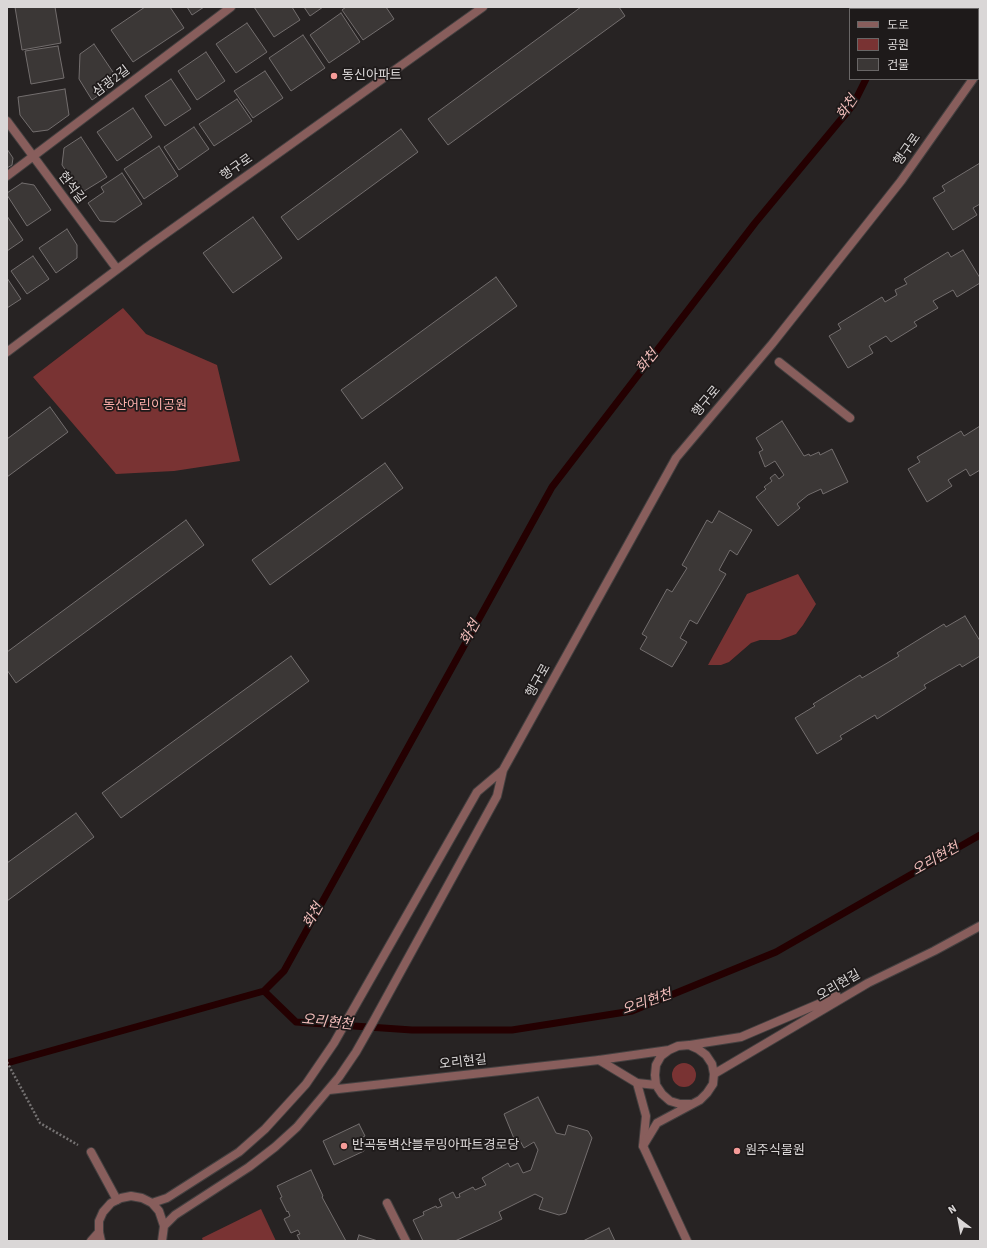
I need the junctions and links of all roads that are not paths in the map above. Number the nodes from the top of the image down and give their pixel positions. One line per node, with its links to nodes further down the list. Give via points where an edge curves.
1 (231, 7): 5 (street, 삼광2길)
2 (483, 7): 7 (street, 행구로)
3 (971, 80): 11 (street, 행구로, via 901,182 772,344 676,458)
4 (7, 121): 5 (street, 현석길)
5 (33, 157): 6 (street, 삼광2길); 7 (street, 현석길)
6 (7, 176)
7 (117, 269): 8 (street, 행구로)
8 (7, 352)
9 (779, 362): 10 (street)
10 (850, 418)
11 (503, 770): 20 (street, 행구로, via 497,796 359,1046); 25 (street, 행구로, via 477,792 334,1043 306,1084 265,1129 239,1152 167,1198)
12 (980, 926): 13 (street, 오리현길)
13 (868, 983): 14 (street, via 741,1037); 17 (street, 오리현길)
14 (689, 1045): 15 (street); 17 (street, via 706,1055 712,1064)
15 (669, 1050): 16 (street, 오리현길); 19 (street, via 661,1056 656,1065)
16 (599, 1060): 18 (street); 20 (street, 오리현길)
17 (714, 1074): 21 (street, via 707,1093 700,1100)
18 (637, 1083): 19 (street); 22 (street, via 646,1116)
19 (656, 1085): 21 (street, via 670,1101)
20 (329, 1090): 27 (street, via 297,1127 275,1147 175,1215)
21 (690, 1104): 22 (street, via 657,1123)
22 (643, 1146): 33 (street)
23 (91, 1152): 24 (street)
24 (117, 1200): 25 (street, via 132,1196); 28 (street, via 103,1212)
25 (152, 1203): 27 (street, via 159,1211)
26 (387, 1204): 32 (street)
27 (164, 1226): 31 (street)
28 (99, 1232): 29 (street); 30 (street)
29 (90, 1241)
30 (101, 1241)
31 (162, 1241)
32 (406, 1241)
33 (687, 1241)

